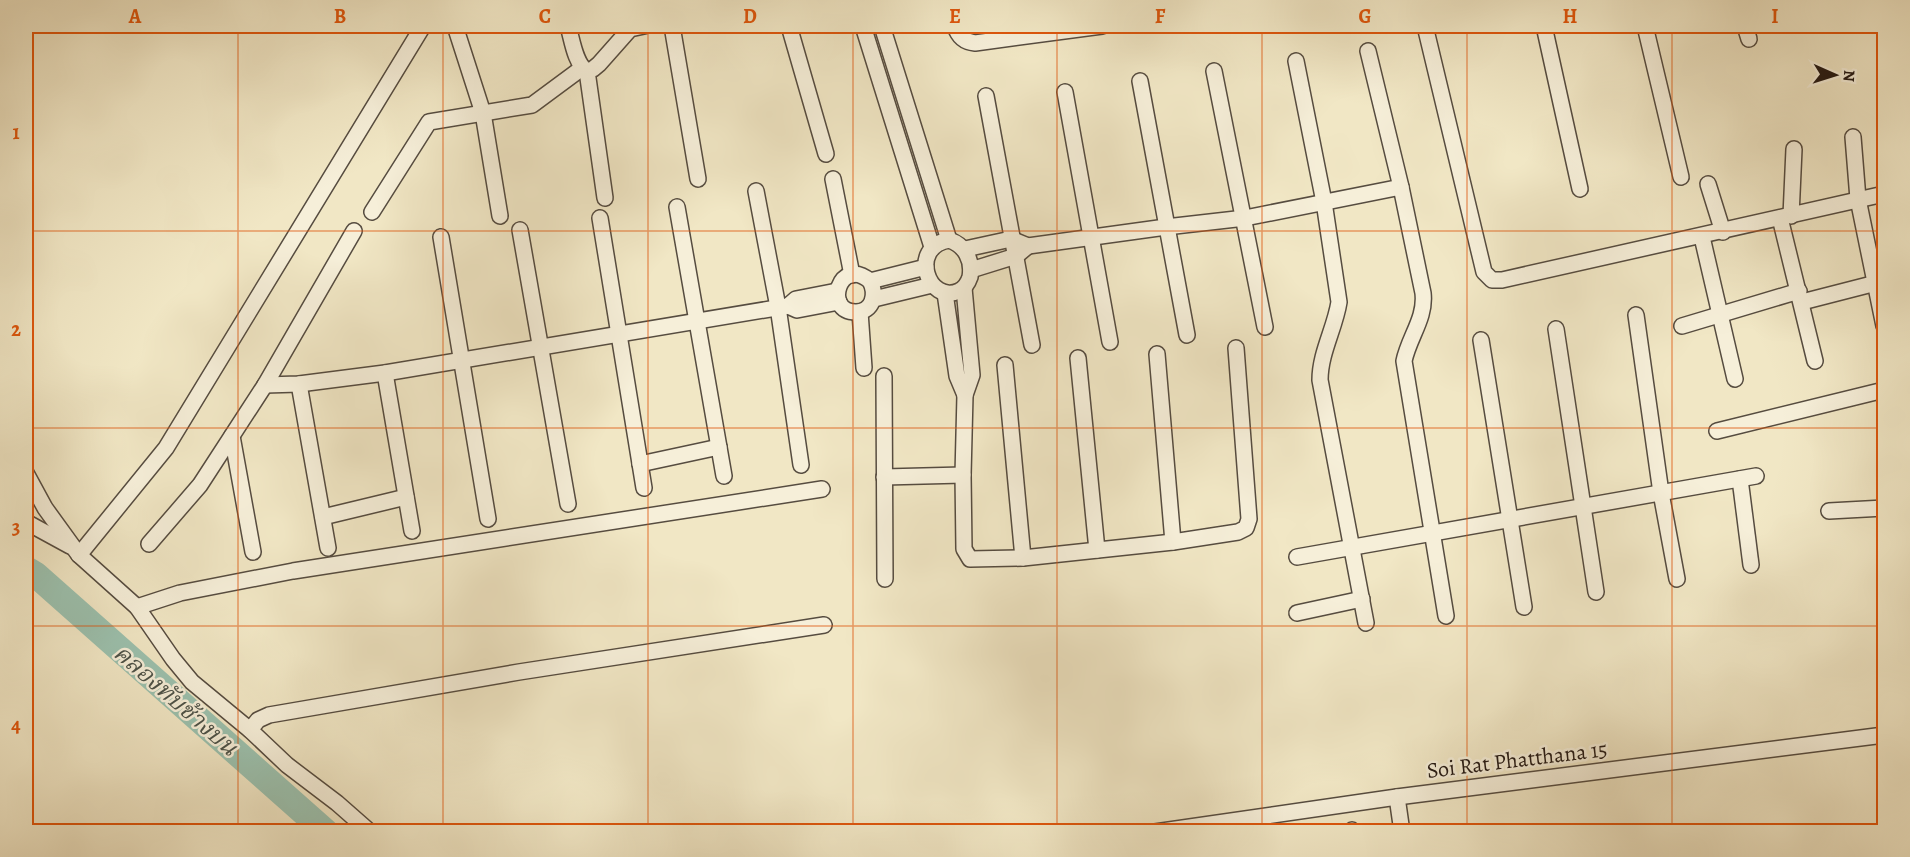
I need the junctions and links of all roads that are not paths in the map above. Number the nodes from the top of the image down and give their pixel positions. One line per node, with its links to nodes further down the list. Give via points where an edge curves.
1 (423, 26): 124 (street, via 166,448)
2 (455, 26): 21 (street)
3 (568, 26): 16 (street)
4 (644, 26): 16 (street, via 630,29 599,64)
5 (672, 26): 27 (street)
6 (789, 26): 24 (street)
7 (863, 26): 52 (street)
8 (882, 26): 50 (street)
9 (956, 26): 10 (street, via 965,41 975,43)
10 (1102, 26)
11 (1425, 26): 47 (street, via 1484,272 1492,279)
12 (1544, 26): 30 (street)
13 (1645, 26): 25 (street)
14 (1368, 51): 29 (street)
15 (1296, 61): 35 (street)
16 (585, 70): 21 (street, via 531,105); 33 (street)
17 (1215, 71): 41 (street)
18 (1140, 81): 42 (street)
19 (1065, 92): 48 (street)
20 (986, 96): 49 (street)
21 (483, 113): 37 (street, via 429,122); 38 (street)
22 (1853, 137): 34 (street)
23 (1794, 149): 39 (street)
24 (825, 154)
25 (1681, 177)
26 (834, 179): 57 (street)
27 (698, 180)
28 (1708, 184): 45 (street)
29 (1401, 187): 35 (street); 118 (street, via 1424,293 1422,316 1404,361)
30 (1580, 189)
31 (756, 191): 65 (street)
32 (1884, 194): 34 (street)
33 (605, 198)
34 (1858, 199): 39 (street); 58 (street)
35 (1323, 202): 41 (street); 122 (street, via 1339,302 1320,367 1320,380)
36 (677, 207): 69 (street)
37 (372, 212)
38 (500, 216)
39 (1785, 217): 45 (street); 63 (street)
40 (600, 218): 74 (street)
41 (1245, 218): 42 (street); 72 (street)
42 (1166, 227): 48 (street); 75 (street)
43 (520, 230): 79 (street)
44 (354, 231): 91 (street)
45 (1723, 232): 47 (street)
46 (441, 237): 83 (street)
47 (1702, 237): 67 (street)
48 (1091, 238): 51 (street); 77 (street)
49 (1011, 239): 51 (street); 53 (street); 54 (street)
50 (949, 240): 52 (street); 53 (street)
51 (1028, 246): 54 (street)
52 (932, 247): 55 (street)
53 (964, 249): 56 (street)
54 (1016, 256): 56 (street); 78 (street)
55 (926, 267): 59 (street); 61 (street)
56 (971, 270): 60 (street)
57 (852, 275): 59 (street); 62 (street, via 842,280)
58 (1878, 278): 63 (street); 71 (street)
59 (870, 281): 64 (street)
60 (964, 288): 61 (street, via 955,292); 93 (street, via 972,375)
61 (939, 289): 64 (street); 93 (street, via 957,376)
62 (838, 297): 65 (street, via 797,310); 66 (street, via 848,311)
63 (1800, 297): 67 (street); 84 (street)
64 (874, 299): 66 (street)
65 (783, 307): 69 (street); 98 (street)
66 (860, 312): 86 (street)
67 (1720, 313): 70 (street); 89 (street)
68 (1636, 315): 107 (street)
69 (697, 321): 74 (street); 96 (street)
70 (1682, 326)
71 (1884, 326)
72 (1265, 327)
73 (1556, 329): 110 (street)
74 (619, 334): 79 (street); 97 (street)
75 (1187, 335)
76 (1481, 340): 115 (street)
77 (1110, 342)
78 (1032, 345)
79 (540, 347): 83 (street); 109 (street)
80 (1236, 348): 119 (street, via 1249,519 1246,528 1238,532)
81 (1157, 354): 119 (street)
82 (1078, 358): 123 (street)
83 (462, 360): 87 (street); 114 (street)
84 (1815, 361)
85 (1005, 364): 127 (street)
86 (864, 368)
87 (385, 373): 90 (street); 108 (street)
88 (884, 376): 103 (street)
89 (1735, 379)
90 (299, 384): 91 (street); 113 (street)
91 (265, 385): 95 (street)
92 (1884, 390): 94 (street)
93 (965, 395): 100 (street)
94 (1717, 431)
95 (232, 436): 120 (street, via 200,485); 125 (street)
96 (719, 447): 97 (street); 101 (street)
97 (640, 464): 105 (street)
98 (801, 465)
99 (26, 472): 124 (street, via 39,499)
100 (963, 475): 103 (street); 127 (street, via 967,556 972,560)
101 (724, 476)
102 (1756, 476): 104 (street)
103 (884, 477): 129 (street)
104 (1740, 479): 107 (street); 128 (street)
105 (644, 488)
106 (822, 489): 133 (street, via 293,571 180,593)
107 (1661, 493): 110 (street); 130 (street)
108 (406, 497): 113 (street); 117 (street)
109 (568, 504)
110 (1583, 507): 115 (street); 131 (street)
111 (1884, 508): 112 (street)
112 (1829, 511)
113 (323, 517): 121 (street)
114 (488, 519)
115 (1510, 520): 118 (street); 134 (street)
116 (26, 522): 124 (street)
117 (412, 531)
118 (1433, 534): 122 (street); 136 (street)
119 (1173, 542): 123 (street)
120 (149, 544)
121 (328, 548)
122 (1352, 549): 126 (street); 132 (street)
123 (1097, 550): 127 (street)
124 (75, 551): 133 (street)
125 (254, 552)
126 (1297, 557)
127 (1023, 558)
128 (1751, 565)
129 (885, 579)
130 (1677, 579)
131 (1596, 592)
132 (1362, 599): 135 (street); 137 (street)
133 (136, 607): 139 (street, via 192,682)
134 (1524, 607)
135 (1297, 613)
136 (1446, 616)
137 (1366, 623)
138 (824, 625): 139 (street, via 269,715)
139 (250, 729): 142 (street, via 287,765)
140 (1884, 735): 141 (street, Soi Rat Phatthana 15)
141 (1397, 797): 143 (street, Soi Rat Phatthana 15); 144 (street)
142 (370, 831)
143 (1164, 831)
144 (1402, 831)

